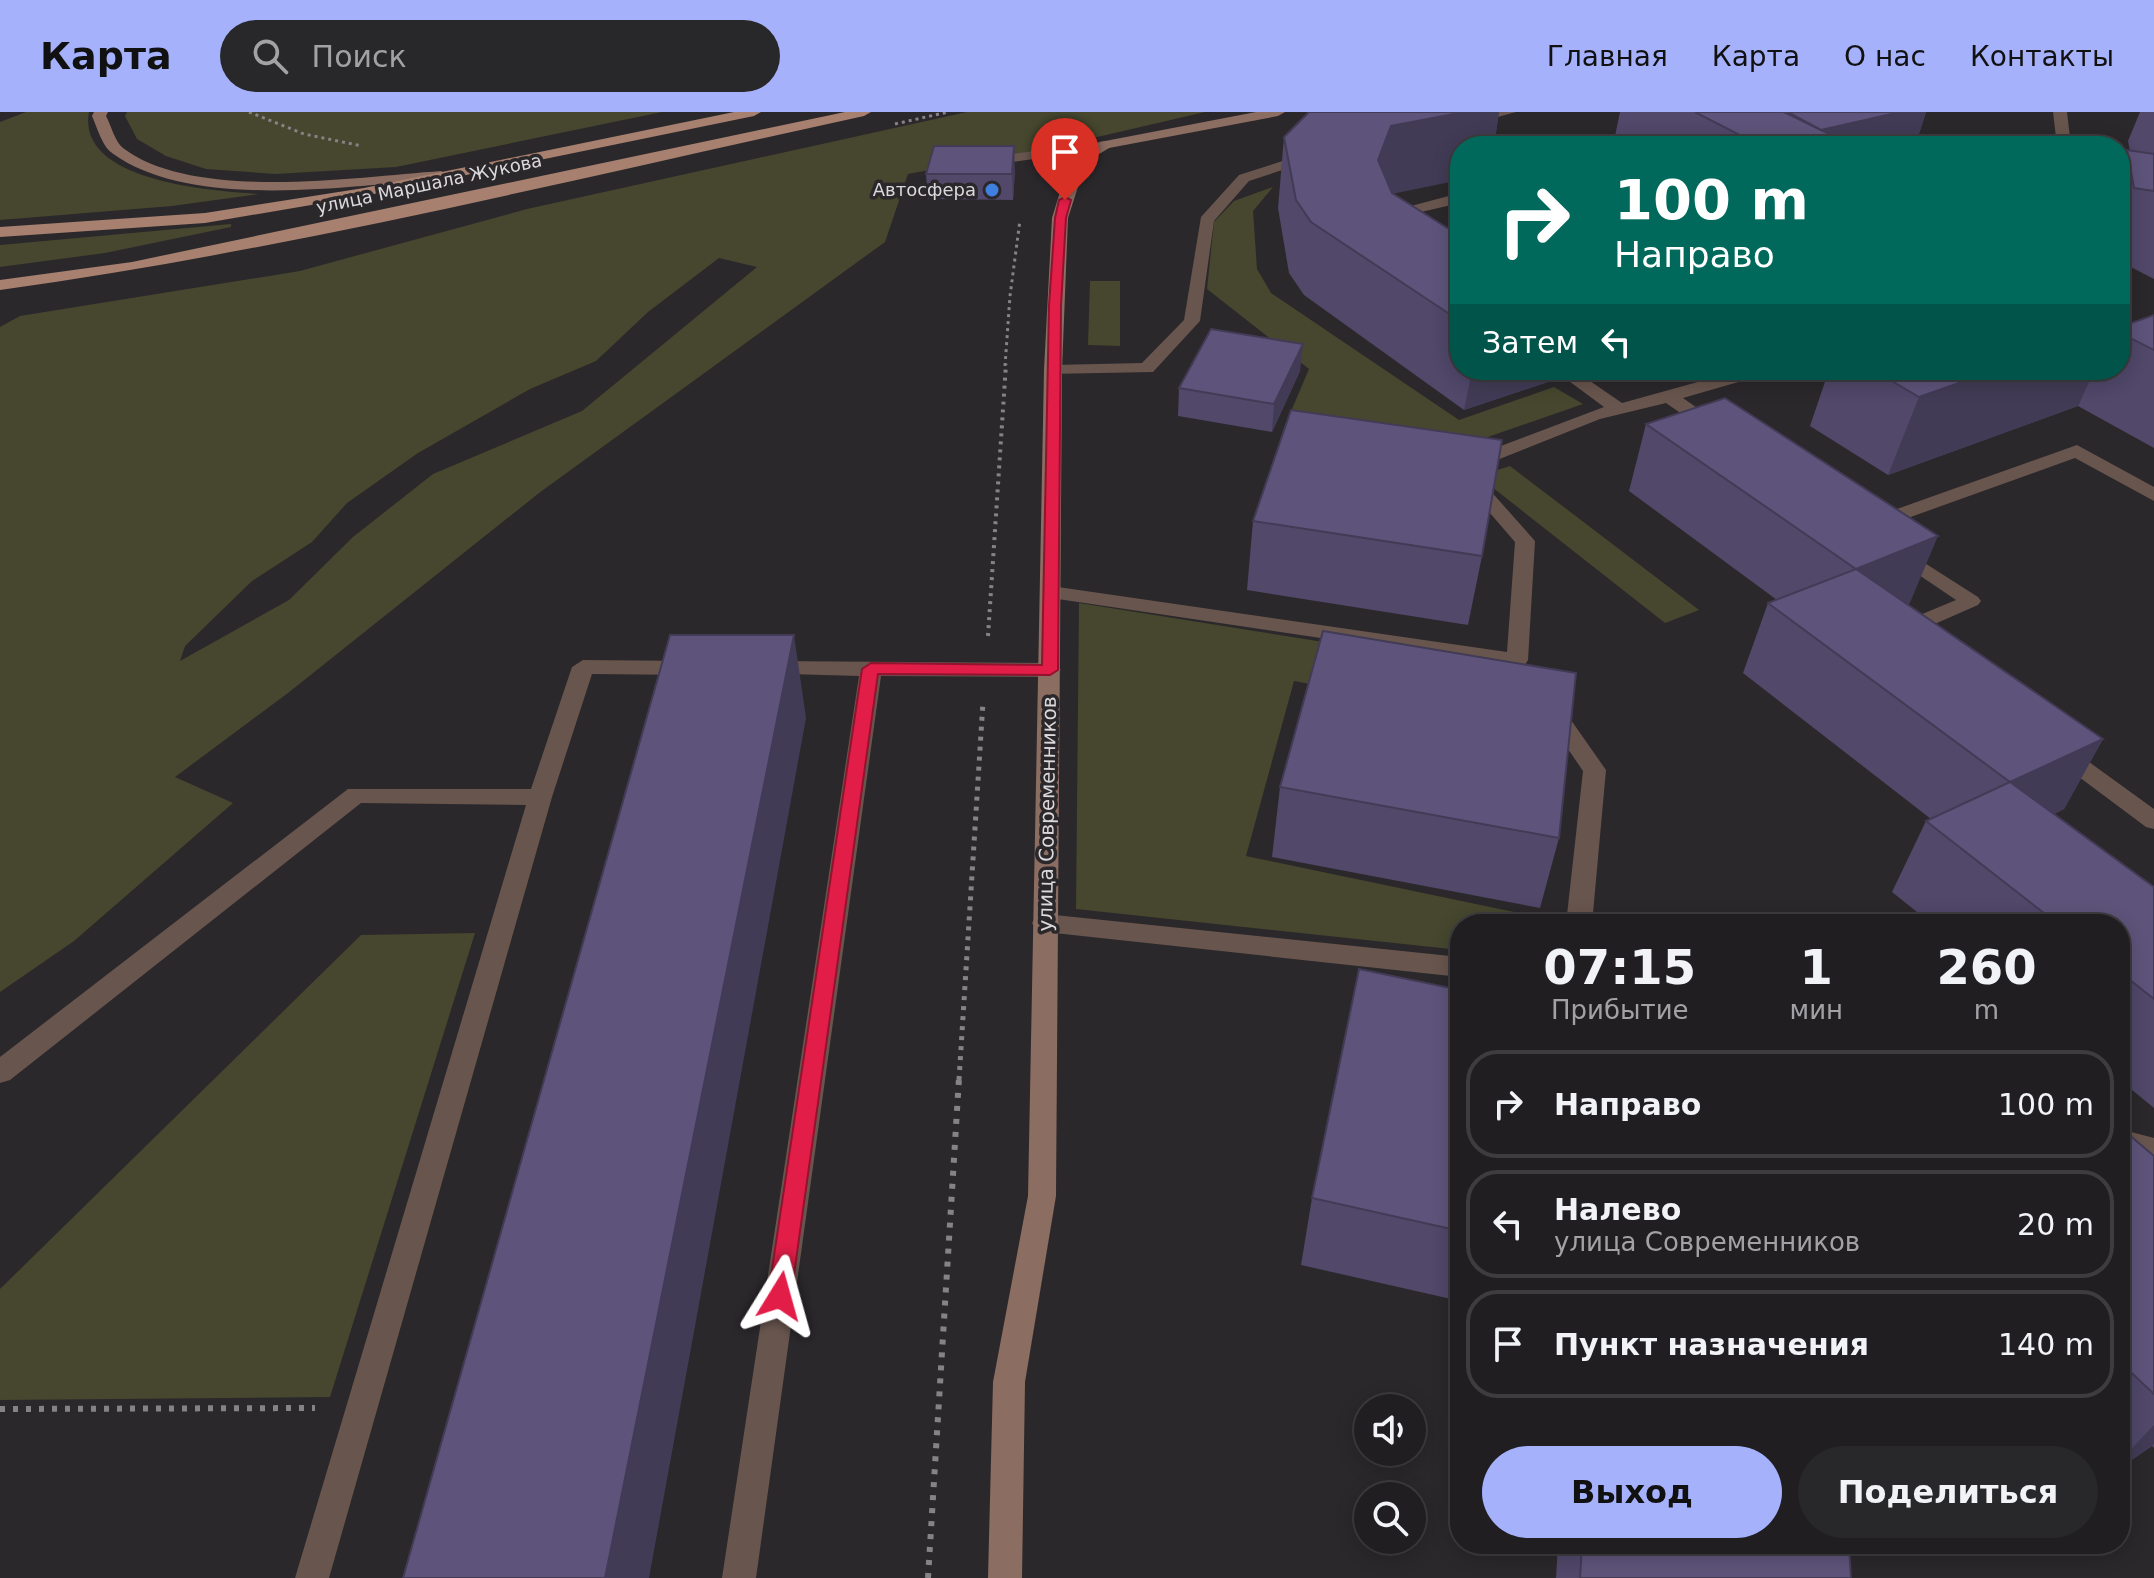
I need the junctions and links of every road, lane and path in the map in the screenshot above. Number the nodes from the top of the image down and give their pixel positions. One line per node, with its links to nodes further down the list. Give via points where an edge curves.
1 (101, 112): 14 (street, via 115,149 160,173 222,184 300,185)
2 (249, 112): 11 (path, via 327,142)
3 (754, 112): 14 (main road, улица Маршала Жукова)
4 (864, 112): 19 (main road, улица Маршала Жукова, via 257,242 132,267)
5 (1278, 112): 10 (street, улица Современников)
6 (1509, 112): 8 (lane, via 1454,124)
7 (2060, 112): 9 (lane)
8 (1473, 136)
9 (2063, 136)
10 (1105, 145): 13 (lane); 20 (street, улица Современников, via 1080,159 1060,218)
11 (365, 146)
12 (1321, 153): 20 (lane, via 1244,178 1206,220 1192,321 1147,368)
13 (974, 164)
14 (455, 174): 17 (main road, улица Маршала Жукова, via 205,218)
15 (1450, 200): 18 (lane, via 1416,209 1392,238)
16 (1021, 208): 33 (path, via 1010,296)
17 (0, 232)
18 (1401, 251)
19 (0, 285)
20 (1053, 370): 27 (street, улица Современников)
21 (1577, 380): 24 (lane)
22 (1726, 380): 23 (lane)
23 (1669, 397): 24 (lane); 25 (lane)
24 (1619, 409): 29 (lane, via 1460,468 1525,541)
25 (1733, 441)
26 (2154, 495): 28 (lane, via 2077,451 1856,523 1971,601 1898,632)
27 (1051, 592): 29 (lane); 34 (street, улица Современников)
28 (1923, 651)
29 (1517, 660): 38 (lane, via 1595,770)
30 (711, 668): 36 (lane, via 583,667)
31 (743, 668): 32 (lane)
32 (871, 669): 33 (lane); 47 (lane)
33 (985, 669): 34 (lane); 48 (path)
34 (1050, 670): 39 (street, улица Современников)
35 (2039, 736): 37 (lane)
36 (540, 797): 41 (lane, via 356,795); 44 (lane)
37 (2154, 821)
38 (1580, 914)
39 (1045, 923): 40 (lane); 49 (street, улица Современников, via 1042,1196 1009,1382)
40 (1450, 966)
41 (0, 1072)
42 (2130, 1144): 43 (lane)
43 (2154, 1150)
44 (361, 1408): 45 (path); 46 (lane)
45 (0, 1409)
46 (312, 1578)
47 (739, 1578)
48 (928, 1578)
49 (1005, 1578)

